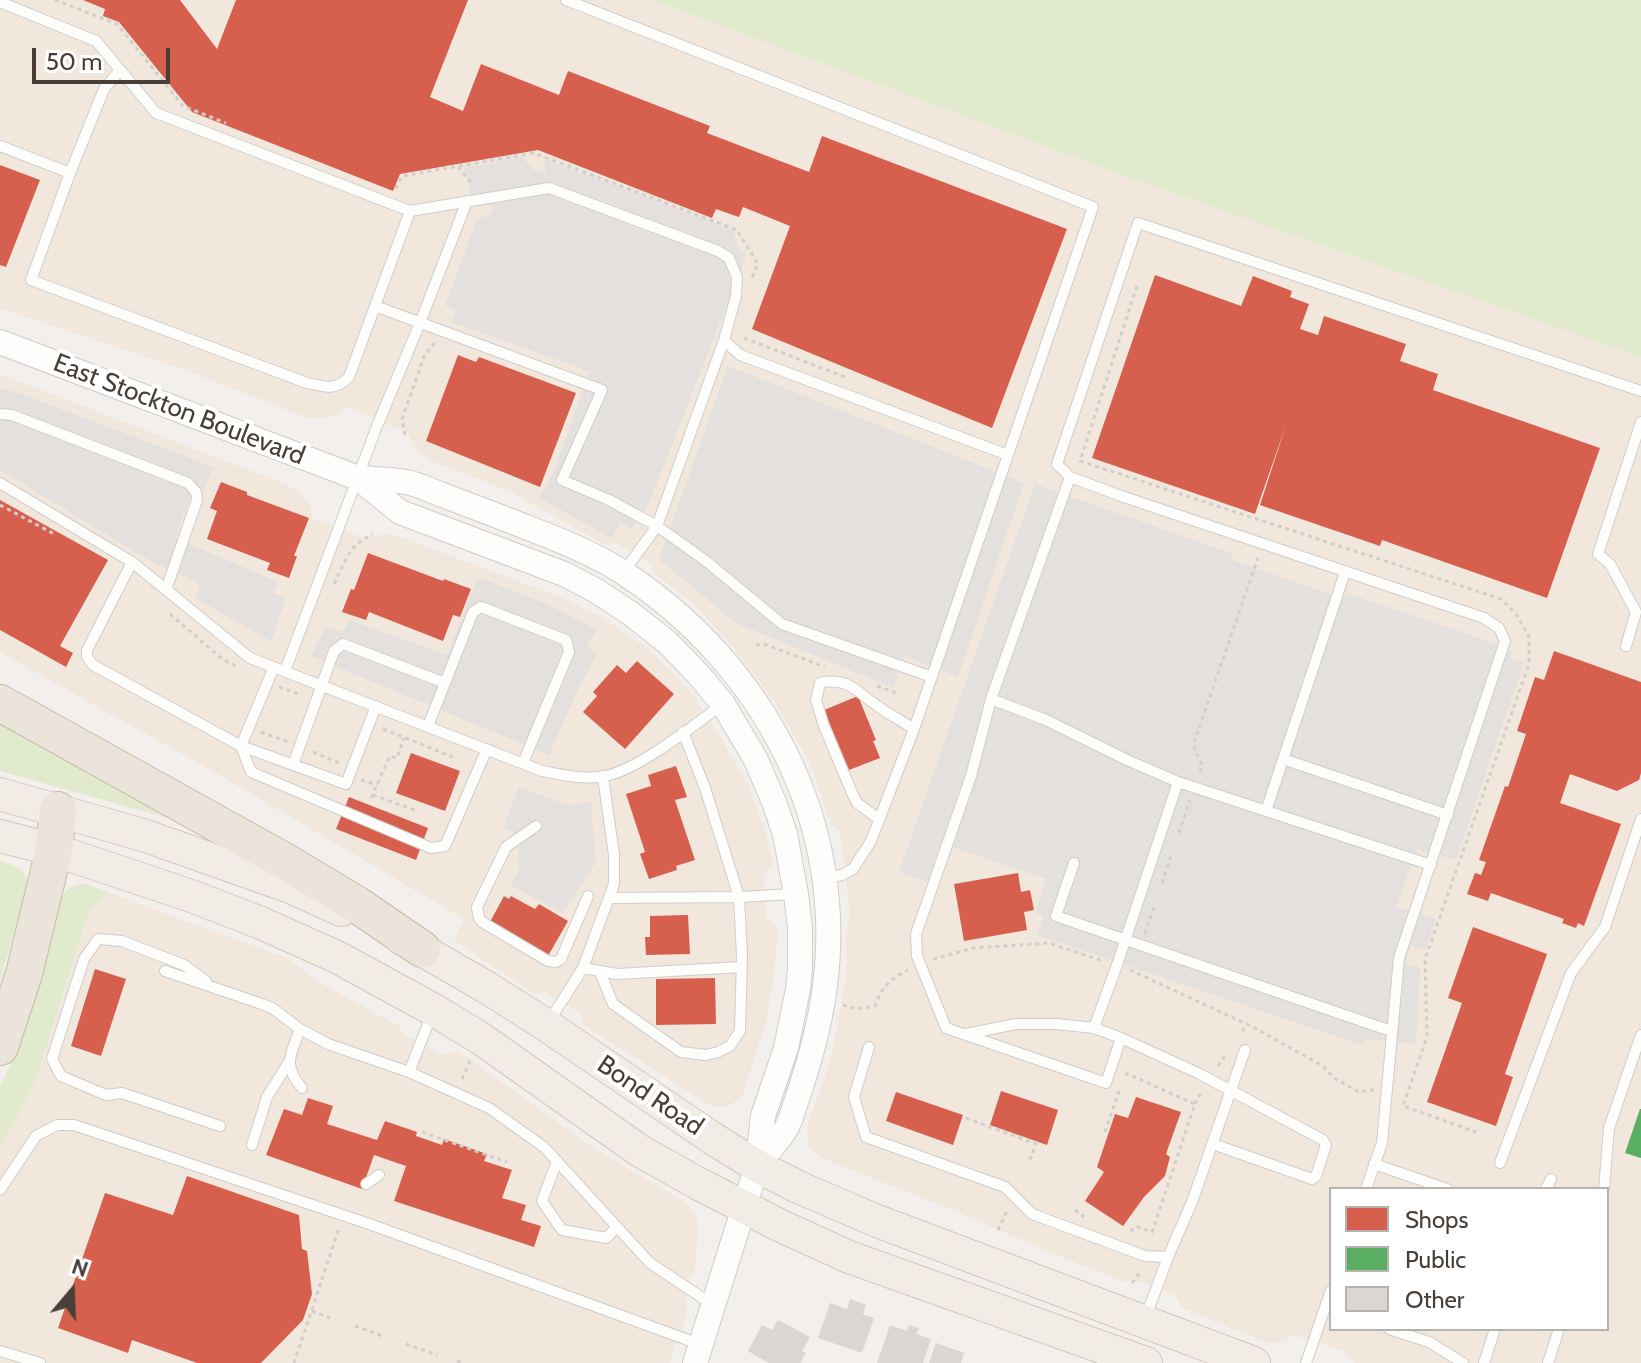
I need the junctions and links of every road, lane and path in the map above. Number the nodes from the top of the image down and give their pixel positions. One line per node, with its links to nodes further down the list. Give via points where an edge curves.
1 (55, 0): 5 (path, via 117,24 183,106)
2 (566, 0): 22 (lane, via 1093,207)
3 (0, 2): 4 (lane, via 96,41)
4 (120, 70): 7 (lane, via 104,89); 10 (lane, via 156,113)
5 (226, 123)
6 (0, 146): 7 (lane)
7 (70, 173): 13 (lane, via 31,280 327,388 349,377)
8 (396, 190): 11 (path, via 402,176 534,153 737,230 758,264)
9 (467, 201): 10 (lane); 14 (lane); 16 (lane, via 549,188 718,251 729,258 737,277)
10 (410, 211): 13 (lane)
11 (752, 279)
12 (1137, 286): 26 (path, via 1080,461)
13 (375, 306): 14 (lane)
14 (420, 323): 24 (lane); 27 (lane, via 602,390 562,480)
15 (738, 336): 18 (path)
16 (724, 340): 22 (lane, via 740,355); 27 (lane)
17 (0, 342): 24 (street, East Stockton Boulevard)
18 (853, 380)
19 (1641, 391): 23 (lane, via 1138,223 1057,464)
20 (0, 414): 34 (lane, via 188,483 197,500)
21 (1641, 422): 36 (lane, via 1598,554 1610,564)
22 (1008, 455): 39 (lane)
23 (1070, 477): 32 (lane); 43 (lane)
24 (358, 478): 33 (street, East Stockton Boulevard, via 411,483 545,535); 38 (lane); 45 (street, East Stockton Boulevard, via 400,512 595,590 667,642)
25 (0, 483): 31 (lane)
26 (1270, 523): 28 (path); 122 (path, via 1501,599 1529,637 1529,664 1425,959 1427,1037)
27 (657, 526): 33 (lane); 39 (lane, via 782,624)
28 (1268, 531)
29 (373, 534): 35 (path, via 350,551)
30 (1259, 555): 56 (path, via 1193,745)
31 (132, 562): 34 (lane); 51 (lane, via 87,657)
32 (1345, 572): 53 (lane); 64 (lane, via 1484,618 1499,628 1505,641)
33 (623, 573): 67 (street, East Stockton Boulevard, via 679,614 753,697 780,743)
34 (166, 590): 38 (lane, via 250,658)
35 (330, 593)
36 (1638, 613): 37 (lane)
37 (1626, 646)
38 (279, 669): 40 (lane); 51 (lane)
39 (932, 677): 48 (lane)
40 (315, 682): 41 (lane, via 343,644); 42 (path); 46 (lane); 55 (lane)
41 (445, 683): 47 (lane); 54 (lane, via 473,612 481,607 566,640 569,652)
42 (305, 697)
43 (991, 699): 58 (lane); 87 (lane, via 971,776 916,934)
44 (0, 703): 84 (highway, via 286,862)
45 (723, 704): 49 (lane); 67 (street, via 747,713 793,809); 77 (street, East Stockton Boulevard, via 774,802)
46 (376, 706): 47 (lane); 55 (lane, via 346,784)
47 (428, 726): 52 (lane)
48 (914, 729): 65 (lane); 65 (lane, via 849,685 820,683 816,700 853,795)
49 (683, 732): 57 (lane); 79 (lane)
50 (404, 738): 62 (path, via 372,797)
51 (241, 746): 52 (lane, via 251,772 431,848 445,846); 55 (lane)
52 (487, 749): 54 (lane)
53 (1283, 759): 63 (lane); 64 (lane)
54 (523, 763): 57 (lane, via 573,777)
55 (293, 765)
56 (1200, 772)
57 (603, 777): 80 (lane, via 614,855)
58 (1178, 782): 63 (lane); 83 (lane)
59 (1193, 792): 69 (path)
60 (0, 794): 61 (main road, Bond Road)
61 (58, 810): 71 (highway); 84 (main road, Bond Road, via 290,887)
62 (415, 810)
63 (1266, 811): 74 (lane)
64 (1448, 815): 74 (lane)
65 (879, 819): 75 (lane, via 853,869)
66 (1641, 819): 134 (lane, via 1605,927 1571,973)
67 (813, 823): 75 (street, East Stockton Boulevard)
68 (536, 826): 78 (lane, via 506,847 477,907 479,918 556,962)
69 (1179, 833)
70 (0, 836): 71 (main road, Bond Road)
71 (54, 850): 96 (main road, Bond Road, via 261,923); 106 (highway)
72 (1172, 853): 76 (path)
73 (1074, 863): 83 (lane, via 1056,916)
74 (1431, 865): 102 (lane, via 1399,958)
75 (824, 878): 136 (street, East Stockton Boulevard, via 827,973 815,1041 787,1127)
76 (1162, 883)
77 (796, 894): 79 (lane); 136 (street, East Stockton Boulevard, via 798,989 786,1048 763,1116)
78 (588, 896)
79 (739, 897): 80 (lane); 88 (lane)
80 (609, 898): 89 (lane)
81 (1155, 903): 82 (path)
82 (1145, 934)
83 (1125, 939): 99 (lane); 102 (lane)
84 (422, 949): 98 (main road, Bond Road)
85 (1103, 961): 87 (path, via 1040,943 974,948)
86 (1135, 962): 91 (path)
87 (921, 965): 95 (path, via 893,978 875,1006); 103 (lane, via 946,1028)
88 (742, 967): 93 (lane); 93 (lane, via 740,1031 730,1046 706,1055 681,1052 613,1004)
89 (583, 968): 93 (lane); 98 (lane)
90 (1126, 969): 91 (path)
91 (1132, 970): 97 (path)
92 (165, 971): 94 (lane)
93 (600, 972)
94 (214, 988): 100 (lane, via 272,1008); 125 (lane, via 184,965 122,941 98,939 84,959 52,1059 61,1076 106,1095 122,1093)
95 (839, 1004)
96 (434, 1010): 113 (lane); 143 (main road, Bond Road, via 640,1151)
97 (1247, 1024): 101 (path); 119 (path, via 1359,1092)
98 (546, 1025): 136 (main road, Bond Road)
99 (1094, 1028): 103 (lane, via 1016,1024); 105 (lane)
100 (300, 1029): 111 (lane); 113 (lane)
101 (1242, 1031)
102 (1391, 1031): 135 (lane, via 1382,1143)
103 (964, 1034): 105 (lane, via 1106,1083)
104 (1641, 1035): 141 (lane, via 1609,1128)
105 (1121, 1038): 121 (lane)
106 (0, 1047)
107 (869, 1047): 151 (lane, via 854,1097 866,1137 1005,1187 1032,1214 1145,1256)
108 (1245, 1050): 121 (lane)
109 (1227, 1053): 112 (path)
110 (470, 1061): 115 (path)
111 (289, 1062): 116 (lane); 130 (lane, via 267,1097)
112 (1216, 1070)
113 (409, 1072): 131 (lane, via 489,1108)
114 (1125, 1073): 123 (path)
115 (460, 1082)
116 (302, 1088)
117 (1120, 1088): 127 (path)
118 (1204, 1088): 123 (path)
119 (1376, 1090)
120 (1402, 1090): 122 (path)
121 (1231, 1091): 129 (lane); 129 (lane, via 1323,1140 1316,1176 1312,1179)
122 (1408, 1091): 128 (path, via 1403,1106)
123 (1195, 1104): 150 (path, via 1152,1232 1136,1226)
124 (966, 1118): 133 (path, via 1036,1144)
125 (220, 1126)
126 (422, 1132): 132 (path)
127 (1105, 1132)
128 (1476, 1132)
129 (1213, 1144): 151 (lane)
130 (252, 1145)
131 (557, 1161): 147 (lane); 147 (lane, via 542,1201 562,1230 606,1238)
132 (507, 1162)
133 (1029, 1162)
134 (1500, 1163)
135 (1374, 1164): 139 (lane); 140 (lane)
136 (757, 1166): 143 (street, East Stockton Boulevard); 158 (main road, Bond Road, via 822,1199)
137 (379, 1175): 138 (lane)
138 (366, 1184)
139 (1429, 1186)
140 (1367, 1187)
141 (1604, 1187)
142 (0, 1190): 166 (lane, via 36,1136 57,1125 74,1125 372,1225)
143 (744, 1206): 155 (street, East Stockton Boulevard); 170 (main road, Bond Road, via 849,1257)
144 (1075, 1210): 146 (path)
145 (1007, 1211): 149 (path)
146 (1092, 1224)
147 (617, 1227): 155 (lane, via 650,1263)
148 (339, 1228): 156 (path)
149 (998, 1230)
150 (1124, 1235)
151 (1168, 1257): 158 (lane)
152 (1130, 1264): 153 (path, via 1137,1267 1138,1276)
153 (1132, 1283)
154 (1329, 1296): 172 (lane)
155 (714, 1306): 166 (street, East Stockton Boulevard)
156 (312, 1311): 157 (path); 169 (path)
157 (330, 1318)
158 (1144, 1321): 171 (main road, Bond Road)
159 (355, 1326): 163 (path)
160 (1395, 1331): 173 (lane, via 1429,1342)
161 (1494, 1331): 174 (lane)
162 (1558, 1331): 175 (lane)
163 (385, 1337)
164 (406, 1344): 167 (path)
165 (0, 1351): 168 (lane)
166 (698, 1354)
167 (437, 1355)
168 (40, 1363)
169 (294, 1363)
170 (1146, 1363)
171 (1254, 1363)
172 (1306, 1363)
173 (1463, 1363)
174 (1484, 1363)
175 (1548, 1363)

